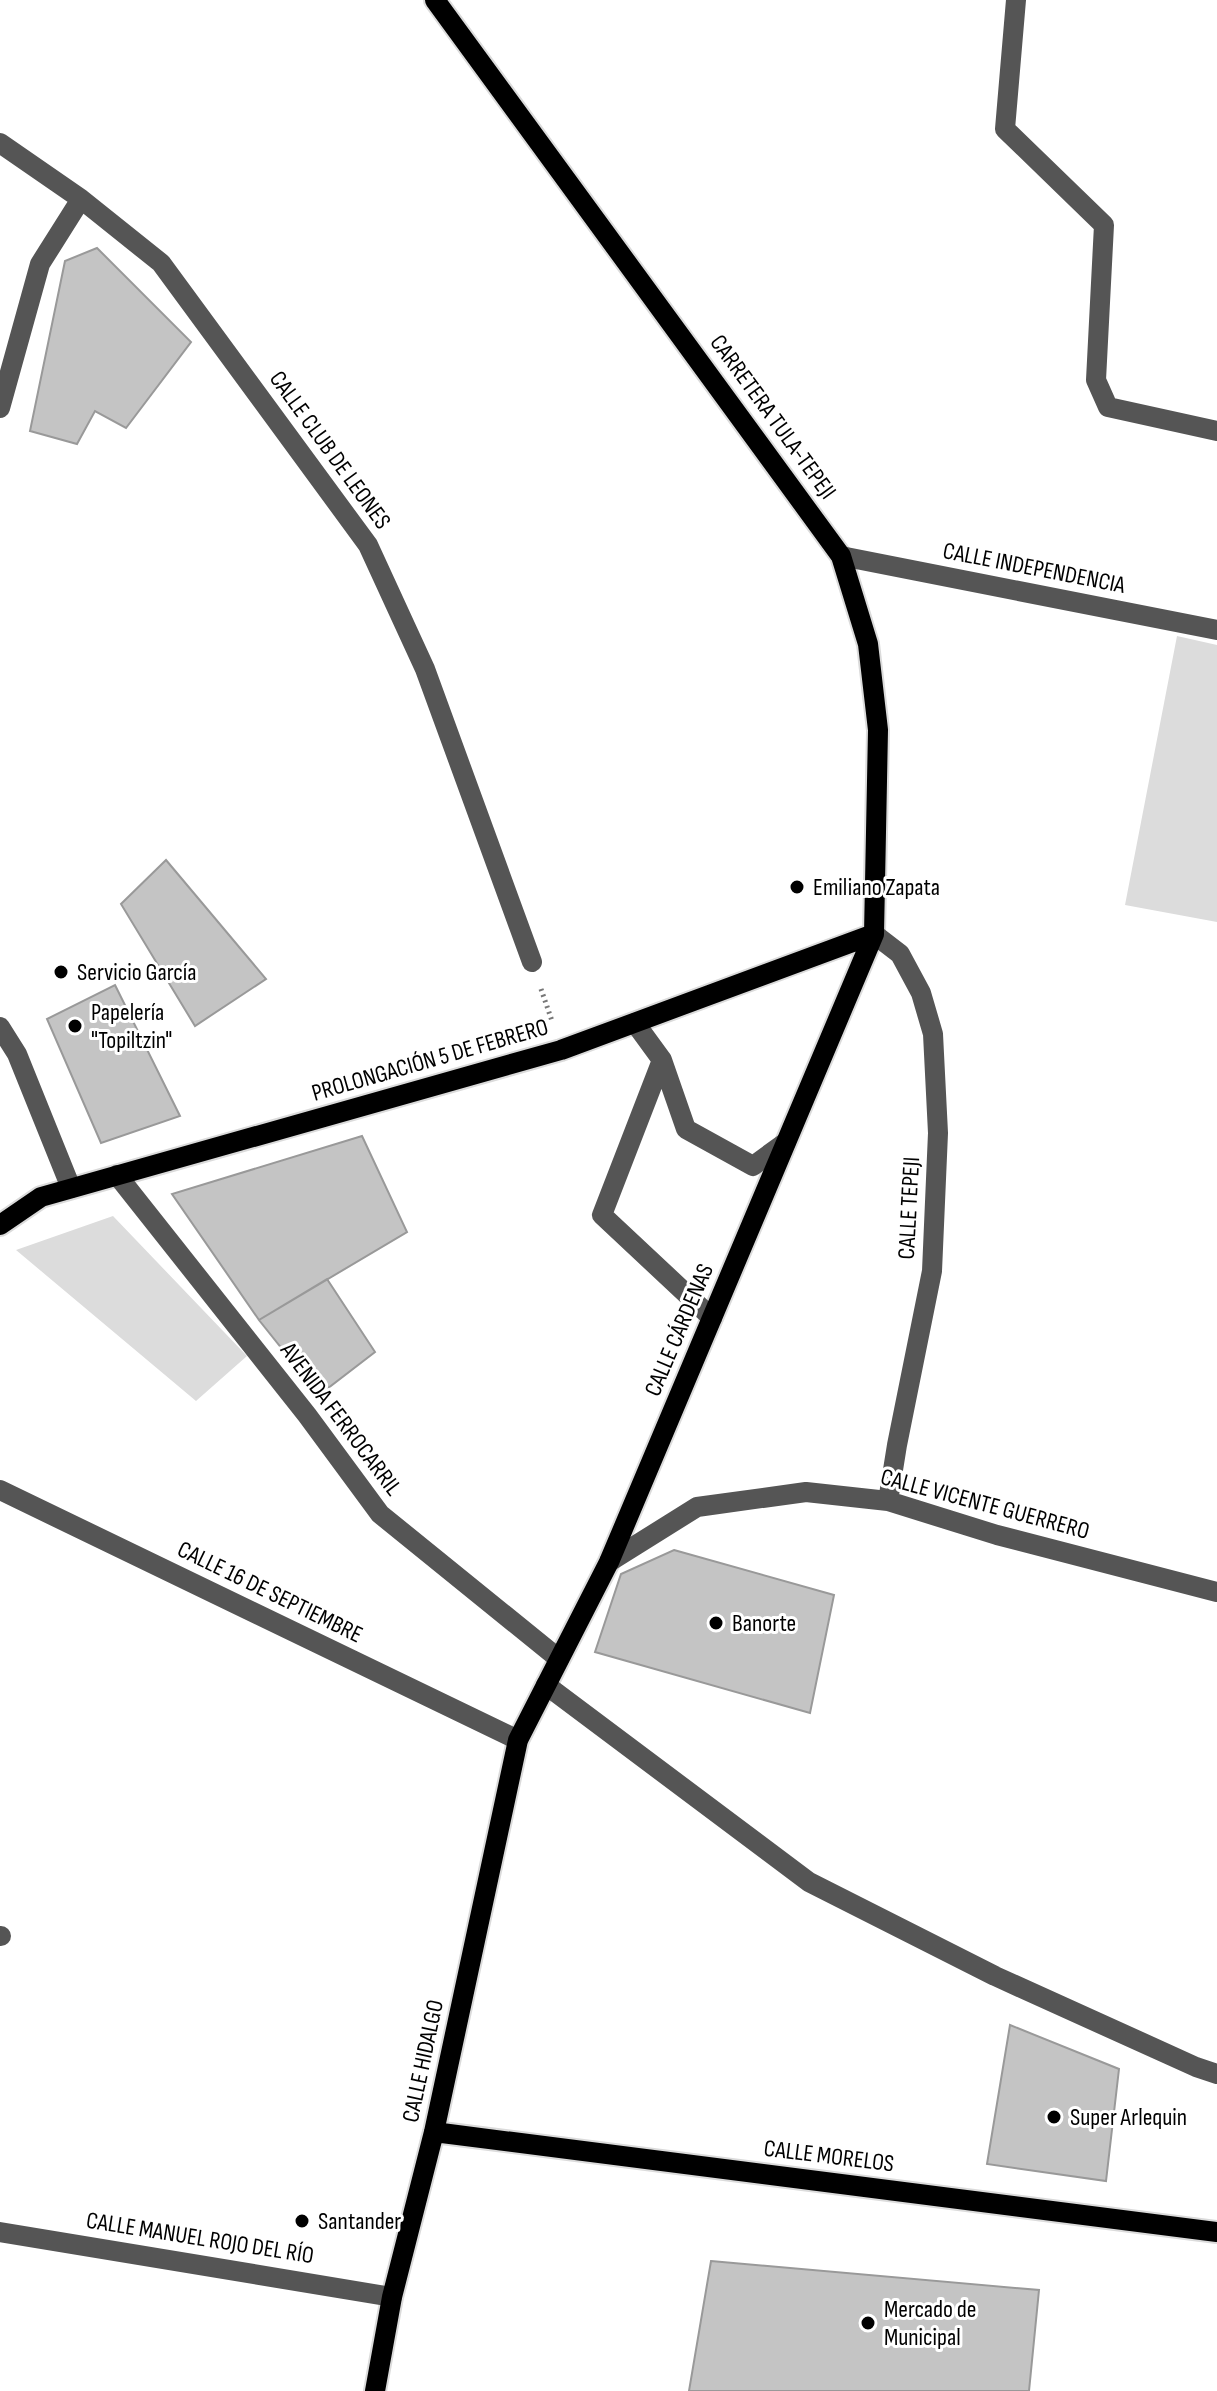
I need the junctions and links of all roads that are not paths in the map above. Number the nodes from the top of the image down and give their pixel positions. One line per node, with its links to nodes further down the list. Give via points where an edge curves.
1 (435, 0): 7 (main road, CARRETERA TULA-TEPEJI)
2 (1016, 0): 6 (street, via 1005,129 1104,225 1096,380 1108,407)
3 (0, 143): 4 (street, CALLE CLUB DE LEONES)
4 (81, 199): 5 (street, via 40,264); 10 (street, CALLE CLUB DE LEONES, via 161,263 368,545 425,669)
5 (0, 408)
6 (1217, 431)
7 (841, 556): 8 (street, CALLE INDEPENDENCIA); 9 (main road, CARRETERA TULA-TEPEJI, via 868,644 878,730)
8 (1217, 630)
9 (874, 934): 11 (main road, PROLONGACIÓN 5 DE FEBRERO); 14 (main road, CALLE CÁRDENAS); 20 (street, CALLE TEPEJI, via 900,954 921,993 933,1034 938,1133 932,1271)
10 (532, 962)
11 (635, 1023): 13 (street); 15 (main road, PROLONGACIÓN 5 DE FEBRERO, via 561,1050)
12 (0, 1027): 16 (street, via 17,1054)
13 (662, 1060): 14 (street, via 686,1129 753,1166); 18 (street, via 602,1215)
14 (786, 1142): 18 (main road, CALLE CÁRDENAS)
15 (117, 1175): 16 (main road, PROLONGACIÓN 5 DE FEBRERO); 23 (street, AVENIDA FERROCARRIL, via 380,1514)
16 (71, 1188): 17 (main road, PROLONGACIÓN 5 DE FEBRERO, via 41,1197)
17 (0, 1225)
18 (712, 1318): 21 (main road, CALLE CÁRDENAS)
19 (0, 1490): 25 (street, CALLE 16 DE SEPTIEMBRE)
20 (888, 1501): 21 (street, CALLE VICENTE GUERRERO, via 806,1492 697,1507); 22 (street, CALLE VICENTE GUERRERO)
21 (609, 1562): 23 (main road, CALLE CÁRDENAS)
22 (1217, 1592)
23 (559, 1659): 24 (main road, CALLE CÁRDENAS)
24 (546, 1685): 25 (main road, CALLE CÁRDENAS); 26 (street, via 809,1882 995,1976)
25 (518, 1740): 27 (main road, CALLE HIDALGO)
26 (1217, 2074)
27 (434, 2132): 29 (main road, CALLE MORELOS); 30 (main road, CALLE HIDALGO)
28 (0, 2232): 30 (street, CALLE MANUEL ROJO DEL RÍO)
29 (1217, 2232)
30 (392, 2297): 31 (main road, CALLE HIDALGO)
31 (375, 2391)

